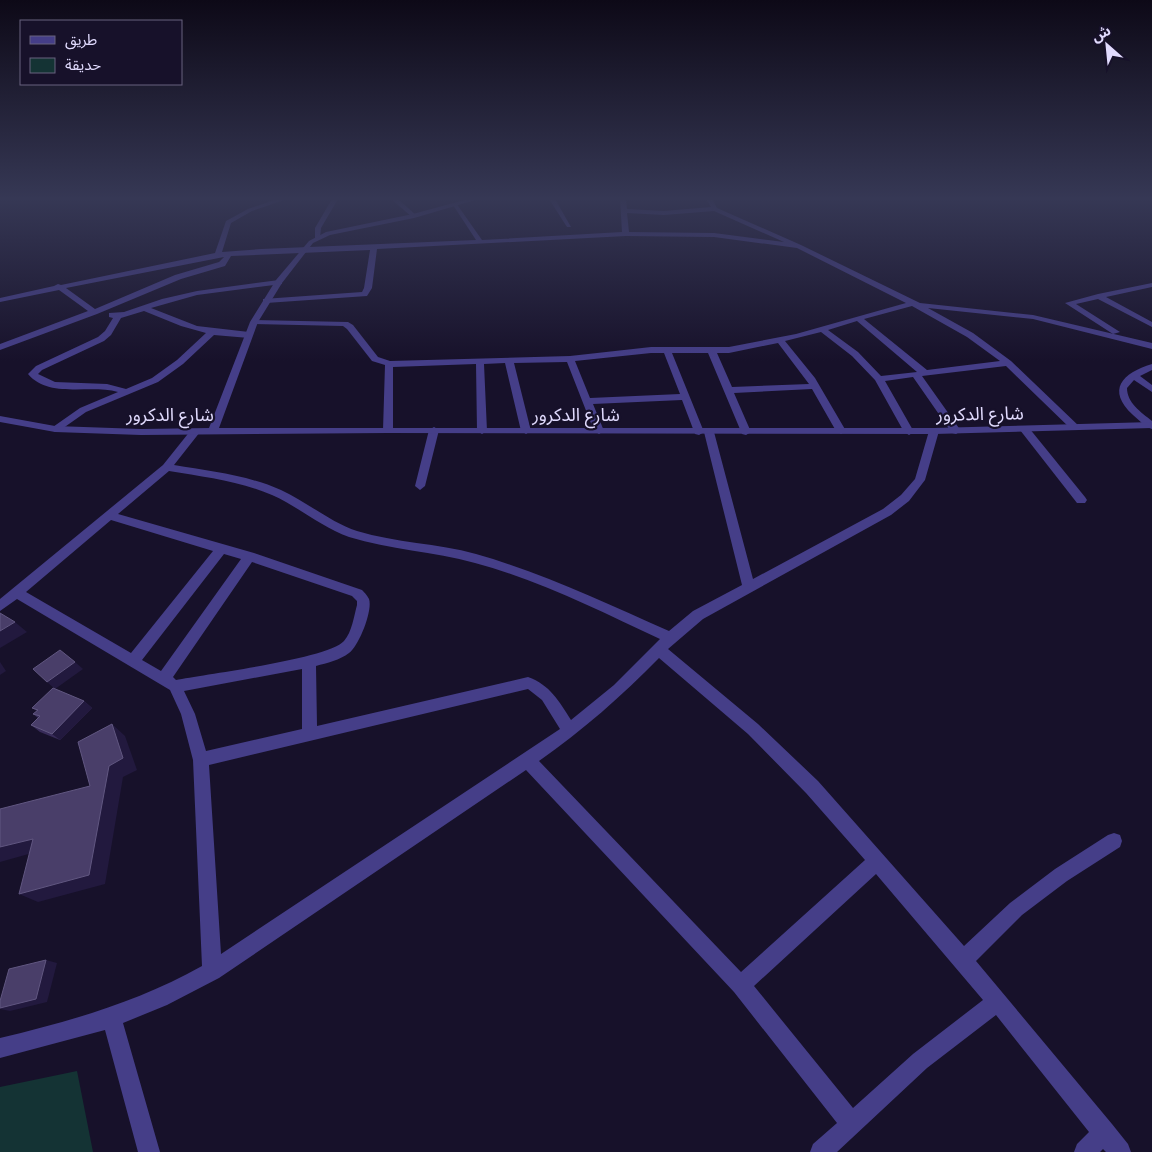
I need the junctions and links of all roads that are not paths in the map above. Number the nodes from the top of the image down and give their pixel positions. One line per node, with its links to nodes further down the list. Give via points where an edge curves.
1 (252, 253): 5 (street)
2 (301, 253): 8 (street)
3 (373, 253): 14 (street, via 368,288 364,294)
4 (813, 253): 16 (street)
5 (229, 254): 6 (street); 7 (street)
6 (218, 255): 9 (street)
7 (208, 279): 8 (street); 11 (street); 15 (street)
8 (279, 282): 14 (street)
9 (58, 286): 13 (street); 18 (street)
10 (1152, 286): 12 (street)
11 (146, 290): 15 (street); 18 (street)
12 (1098, 296): 22 (street); 27 (street, via 1069,303)
13 (0, 300)
14 (266, 301): 21 (street)
15 (155, 304): 17 (street)
16 (915, 304): 20 (street); 27 (street, via 1006,313); 35 (street, via 970,335)
17 (144, 308): 19 (street); 24 (street, via 178,324)
18 (97, 311): 19 (street); 29 (street)
19 (119, 316): 44 (street, via 101,340 39,368 33,374 53,384 107,387)
20 (859, 319): 23 (street); 38 (street)
21 (254, 322): 25 (street); 36 (street, via 345,324 375,359)
22 (1152, 326)
23 (822, 329): 26 (street); 40 (street, via 855,354)
24 (211, 333): 25 (street); 44 (street, via 155,380)
25 (249, 335): 54 (street)
26 (780, 340): 31 (street); 41 (street)
27 (1129, 340): 28 (street)
28 (1152, 346)
29 (0, 347)
30 (667, 350): 31 (street); 32 (street); 45 (street)
31 (712, 351): 43 (street)
32 (570, 359): 33 (street); 46 (street)
33 (509, 362): 34 (street); 56 (street)
34 (480, 363): 36 (street); 55 (street)
35 (1008, 363): 38 (street); 49 (street)
36 (389, 364): 51 (street)
37 (1152, 367): 39 (street)
38 (921, 374): 40 (street); 58 (street)
39 (1134, 376): 42 (street); 48 (street, via 1121,396)
40 (879, 380): 63 (street)
41 (815, 386): 43 (street); 62 (street)
42 (1152, 389)
43 (729, 390): 61 (street)
44 (127, 392): 50 (street, via 83,410)
45 (686, 397): 46 (street); 60 (street)
46 (587, 401): 57 (street)
47 (0, 419): 50 (street, شارع الدكرور)
48 (1151, 425): 49 (street, شارع الدكرور)
49 (1076, 428): 53 (street, شارع الدكرور)
50 (55, 429): 59 (street, شارع الدكرور)
51 (388, 430): 52 (street, شارع الدكرور); 54 (street, شارع الدكرور)
52 (434, 430): 55 (street, شارع الدكرور); 66 (street)
53 (1025, 430): 58 (street, شارع الدكرور); 67 (street)
54 (213, 431): 59 (street, شارع الدكرور)
55 (482, 431): 56 (street, شارع الدكرور)
56 (526, 431): 57 (street, شارع الدكرور)
57 (599, 431): 60 (street, شارع الدكرور)
58 (956, 431): 64 (street, شارع الدكرور)
59 (195, 432): 65 (street)
60 (704, 432): 61 (street, شارع الدكرور); 71 (street)
61 (746, 432): 62 (street, شارع الدكرور)
62 (841, 432): 63 (street, شارع الدكرور)
63 (908, 432): 64 (street, شارع الدكرور)
64 (934, 432): 71 (street, via 920,480 905,498 859,528)
65 (166, 467): 68 (street); 74 (street, via 278,493 350,533 511,569 565,590)
66 (420, 486)
67 (1081, 500)
68 (110, 516): 69 (street); 72 (street)
69 (222, 548): 70 (street); 75 (street)
70 (250, 556): 76 (street, via 357,593 363,600 352,644 341,653); 77 (street)
71 (748, 586): 74 (street, via 698,615)
72 (17, 593): 73 (street); 75 (street)
73 (0, 606)
74 (665, 644): 78 (street, via 620,689); 83 (street, via 812,787)
75 (134, 660): 77 (street)
76 (309, 662): 77 (street); 79 (street)
77 (170, 682): 80 (street, via 188,714)
78 (570, 731): 79 (street, via 543,691 528,683); 81 (street)
79 (310, 734): 80 (street)
80 (201, 760): 85 (street)
81 (527, 760): 85 (street); 86 (street)
82 (1114, 841): 84 (street, via 1016,909)
83 (877, 861): 84 (street); 86 (street)
84 (963, 960): 87 (street)
85 (212, 971): 88 (street, via 176,992)
86 (741, 985): 90 (street)
87 (997, 1002): 90 (street, via 920,1061); 91 (street)
88 (112, 1019): 89 (street); 92 (street)
89 (0, 1048)
90 (851, 1123): 93 (street)
91 (1104, 1132): 94 (street); 95 (street)
92 (149, 1152)
93 (821, 1152)
94 (1084, 1152)
95 (1120, 1152)

